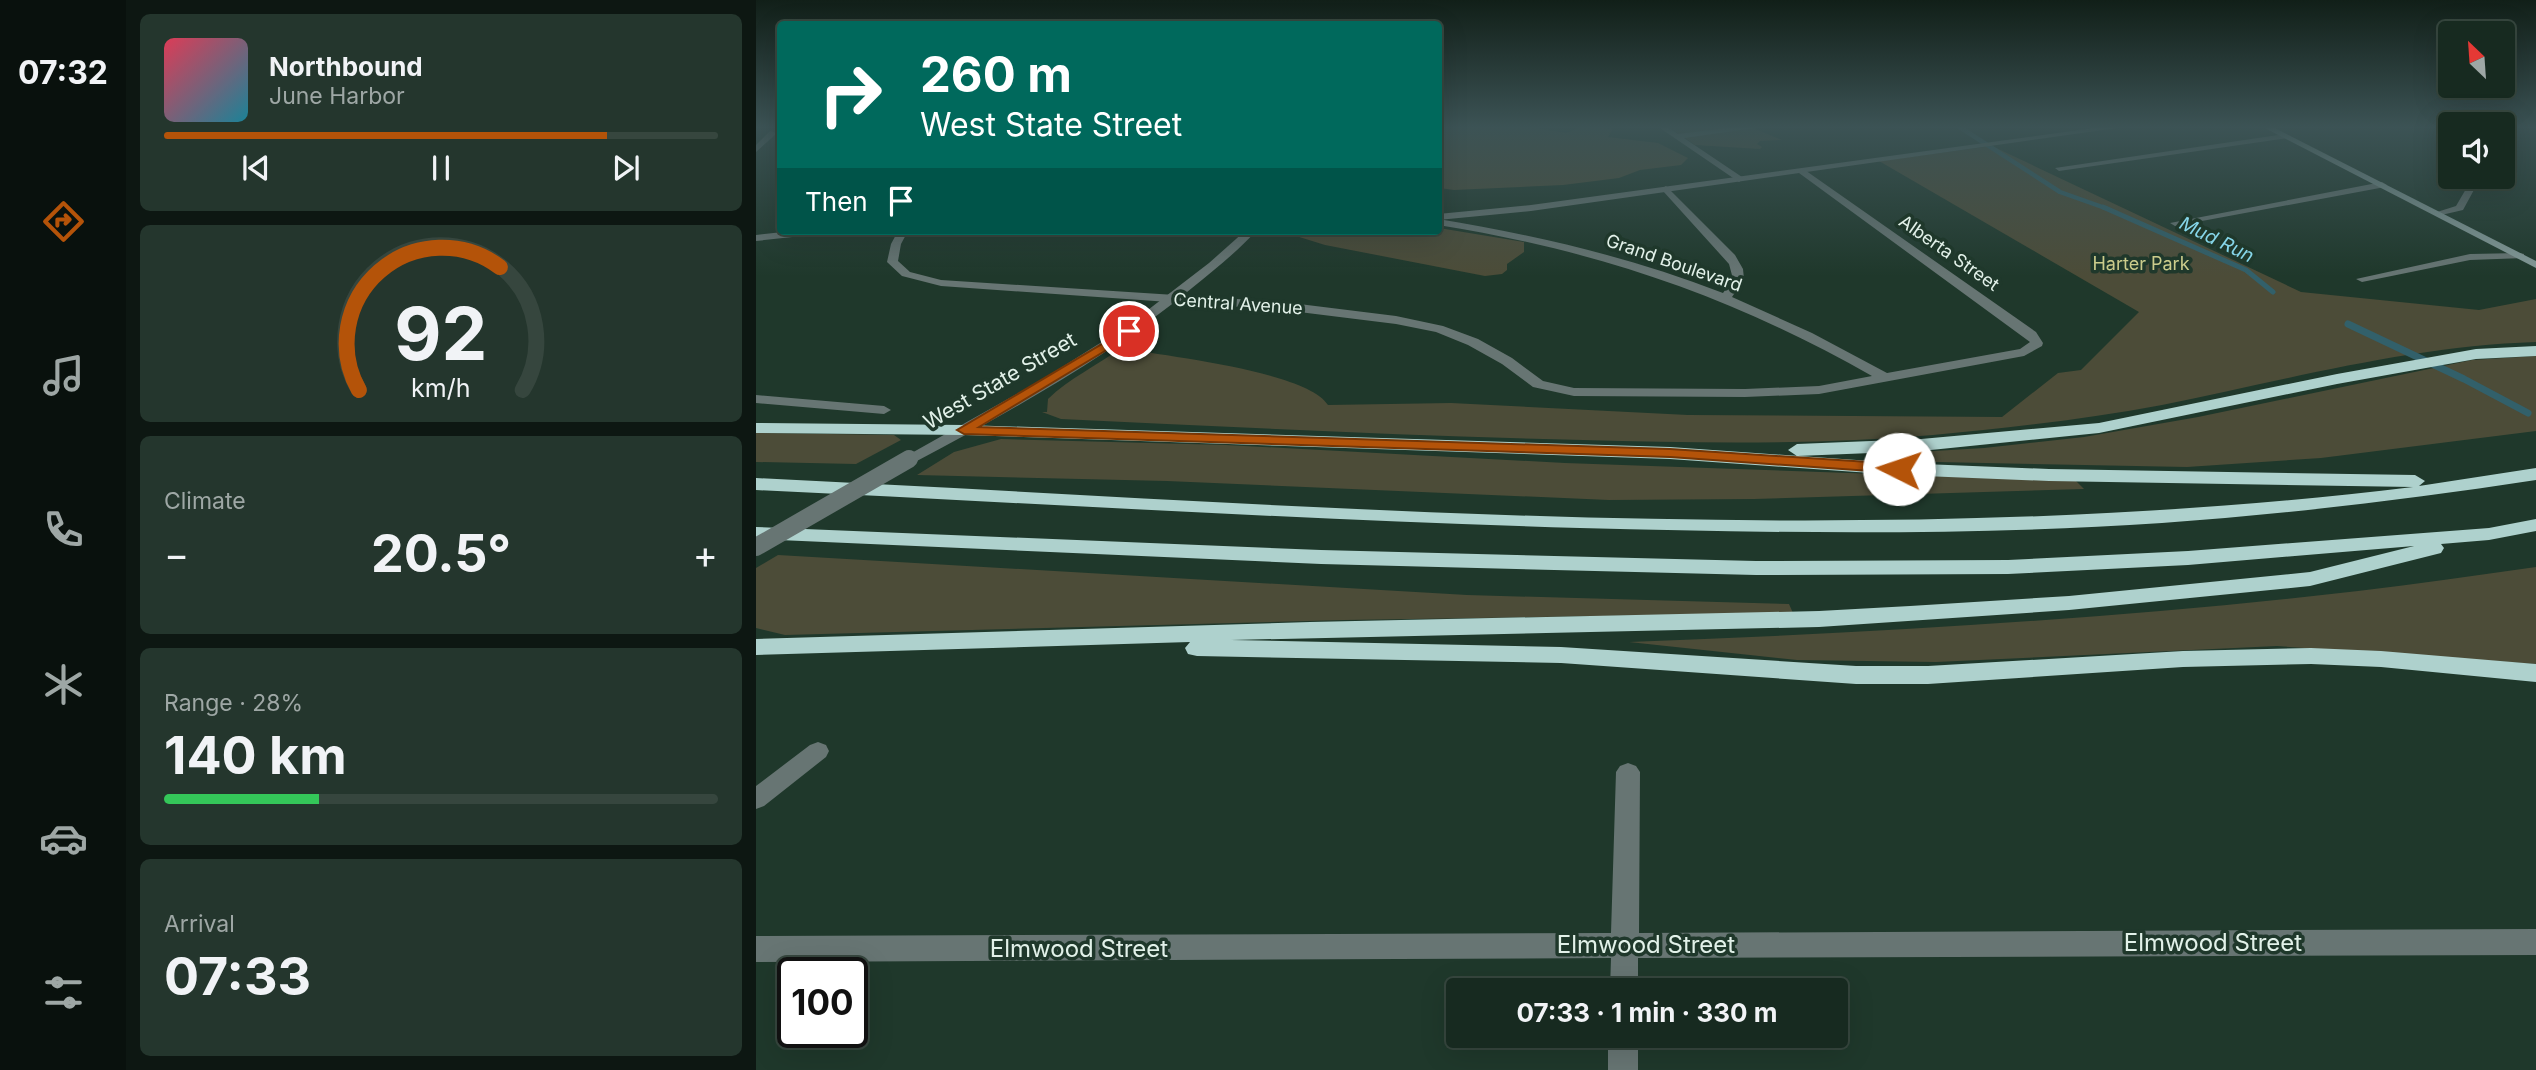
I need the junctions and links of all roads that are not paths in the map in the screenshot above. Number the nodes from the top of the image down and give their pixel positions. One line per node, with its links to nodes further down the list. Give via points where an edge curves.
1 (1735, 176): 5 (street)
2 (1760, 176): 5 (street)
3 (1810, 176): 22 (street, Alberta Street, via 1977,293)
4 (2367, 176): 6 (main road)
5 (1739, 179): 7 (street)
6 (2382, 184): 9 (main road); 12 (street)
7 (1666, 189): 10 (street); 20 (street, via 1738,268 1740,284)
8 (2470, 189): 9 (street, via 2460,208)
9 (2441, 214): 17 (main road)
10 (1442, 219)
11 (1442, 221): 20 (street, Grand Boulevard, via 1586,251)
12 (2175, 223)
13 (788, 235): 16 (street)
14 (901, 235): 21 (street, Central Avenue, via 892,262 898,270 920,279)
15 (1246, 235): 21 (street, West State Street)
16 (756, 239)
17 (2520, 256): 18 (main road); 19 (street, via 2470,257)
18 (2536, 265)
19 (2362, 279)
20 (1724, 298): 24 (street, Grand Boulevard)
21 (1173, 300): 24 (street, Central Avenue, via 1283,306 1396,320 1473,342 1538,384 1574,392 1819,390); 28 (street, West State Street, via 1073,367)
22 (2037, 343): 24 (street, Central Avenue, via 2024,352)
23 (2536, 351): 29 (highway, via 2476,354 2099,428 1921,445)
24 (1884, 377)
25 (756, 399): 26 (street)
26 (884, 410)
27 (756, 428): 28 (highway)
28 (964, 430): 29 (highway); 36 (street, West State Street, bridge)
29 (1670, 453): 31 (highway, via 2049,475)
30 (2536, 474): 31 (highway)
31 (2489, 483): 32 (highway, via 2112,521 1932,528 1430,516)
32 (756, 484)
33 (2536, 526): 35 (highway)
34 (756, 533): 35 (highway, via 1321,557 1756,568 2008,567)
35 (2489, 534): 37 (highway, via 2310,579 1990,609 1819,619)
36 (756, 547)
37 (954, 643): 38 (highway); 39 (highway, via 1561,655 1856,675 1942,675 2183,659 2311,656)
38 (756, 647)
39 (2536, 673)
40 (818, 751): 42 (street)
41 (1628, 772): 44 (street)
42 (756, 799)
43 (2536, 942): 44 (street, Elmwood Street)
44 (1624, 945): 45 (street, Elmwood Street); 46 (street)
45 (756, 949)
46 (1624, 978)
47 (1623, 1048): 48 (street)
48 (1623, 1070)

